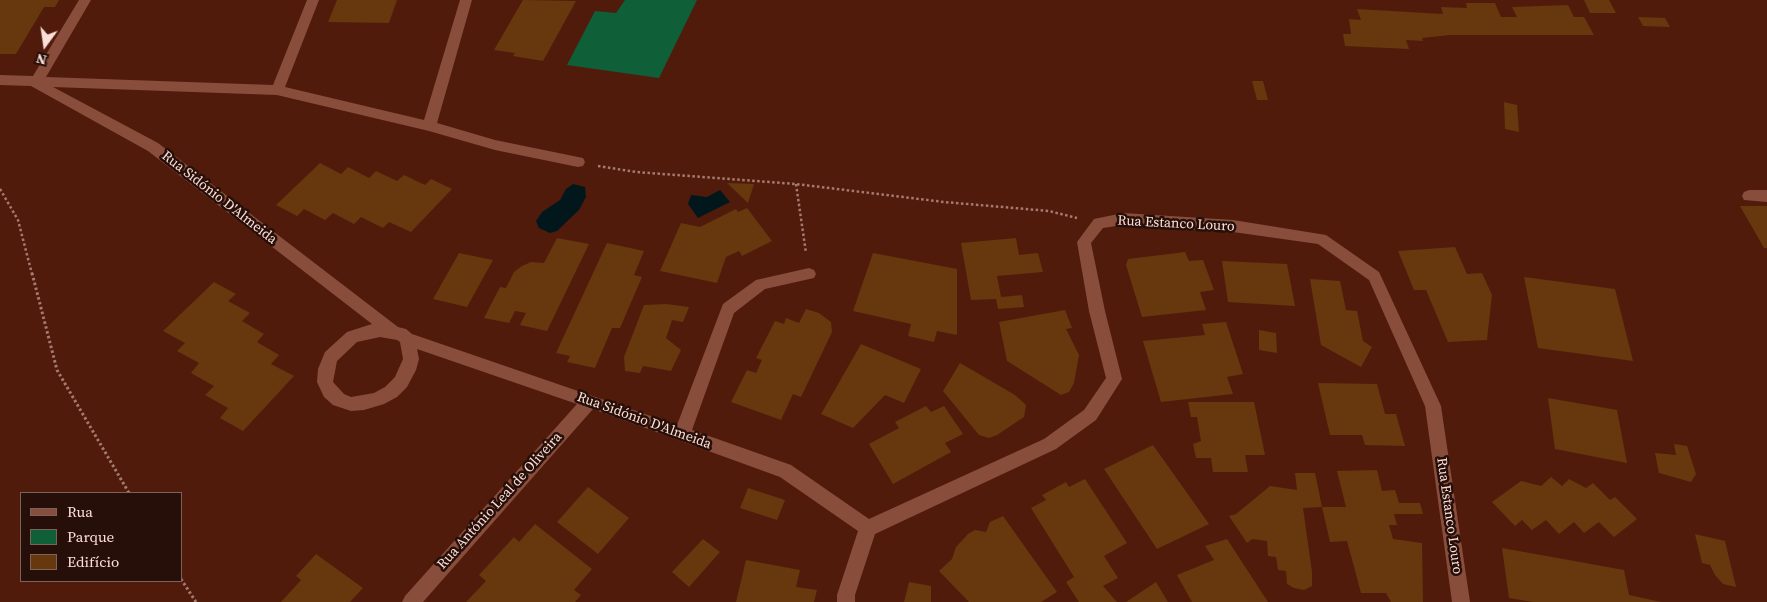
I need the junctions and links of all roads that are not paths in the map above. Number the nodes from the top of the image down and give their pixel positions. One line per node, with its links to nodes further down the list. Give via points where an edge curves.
1 (86, 0): 5 (street)
2 (313, 0): 6 (street)
3 (466, 0): 7 (street)
4 (0, 80): 5 (street)
5 (36, 83): 6 (street); 12 (street, Rua Sidónio D'Almeida, via 153,147)
6 (277, 90): 7 (street)
7 (428, 126): 8 (street, via 495,145)
8 (578, 162)
9 (1748, 196): 10 (street)
10 (1767, 196)
11 (809, 274): 15 (street, via 761,284 728,309)
12 (392, 331): 13 (street, Rua Sidónio D'Almeida); 13 (street, via 366,332 352,337 330,357 325,382 339,400 351,404 371,401 391,392 408,370 411,359)
13 (407, 339): 14 (street, Rua Sidónio D'Almeida)
14 (590, 401): 15 (street, Rua Sidónio D'Almeida); 17 (street, Rua António Leal de Oliveira)
15 (682, 434): 16 (street, Rua Sidónio D'Almeida, via 785,471)
16 (868, 528): 18 (street); 19 (street, Rua Estanco Louro, via 1050,444 1090,415 1114,380 1084,242 1099,222 1123,219 1234,226 1321,238 1374,276 1433,406)
17 (411, 602)
18 (846, 602)
19 (1461, 602)

